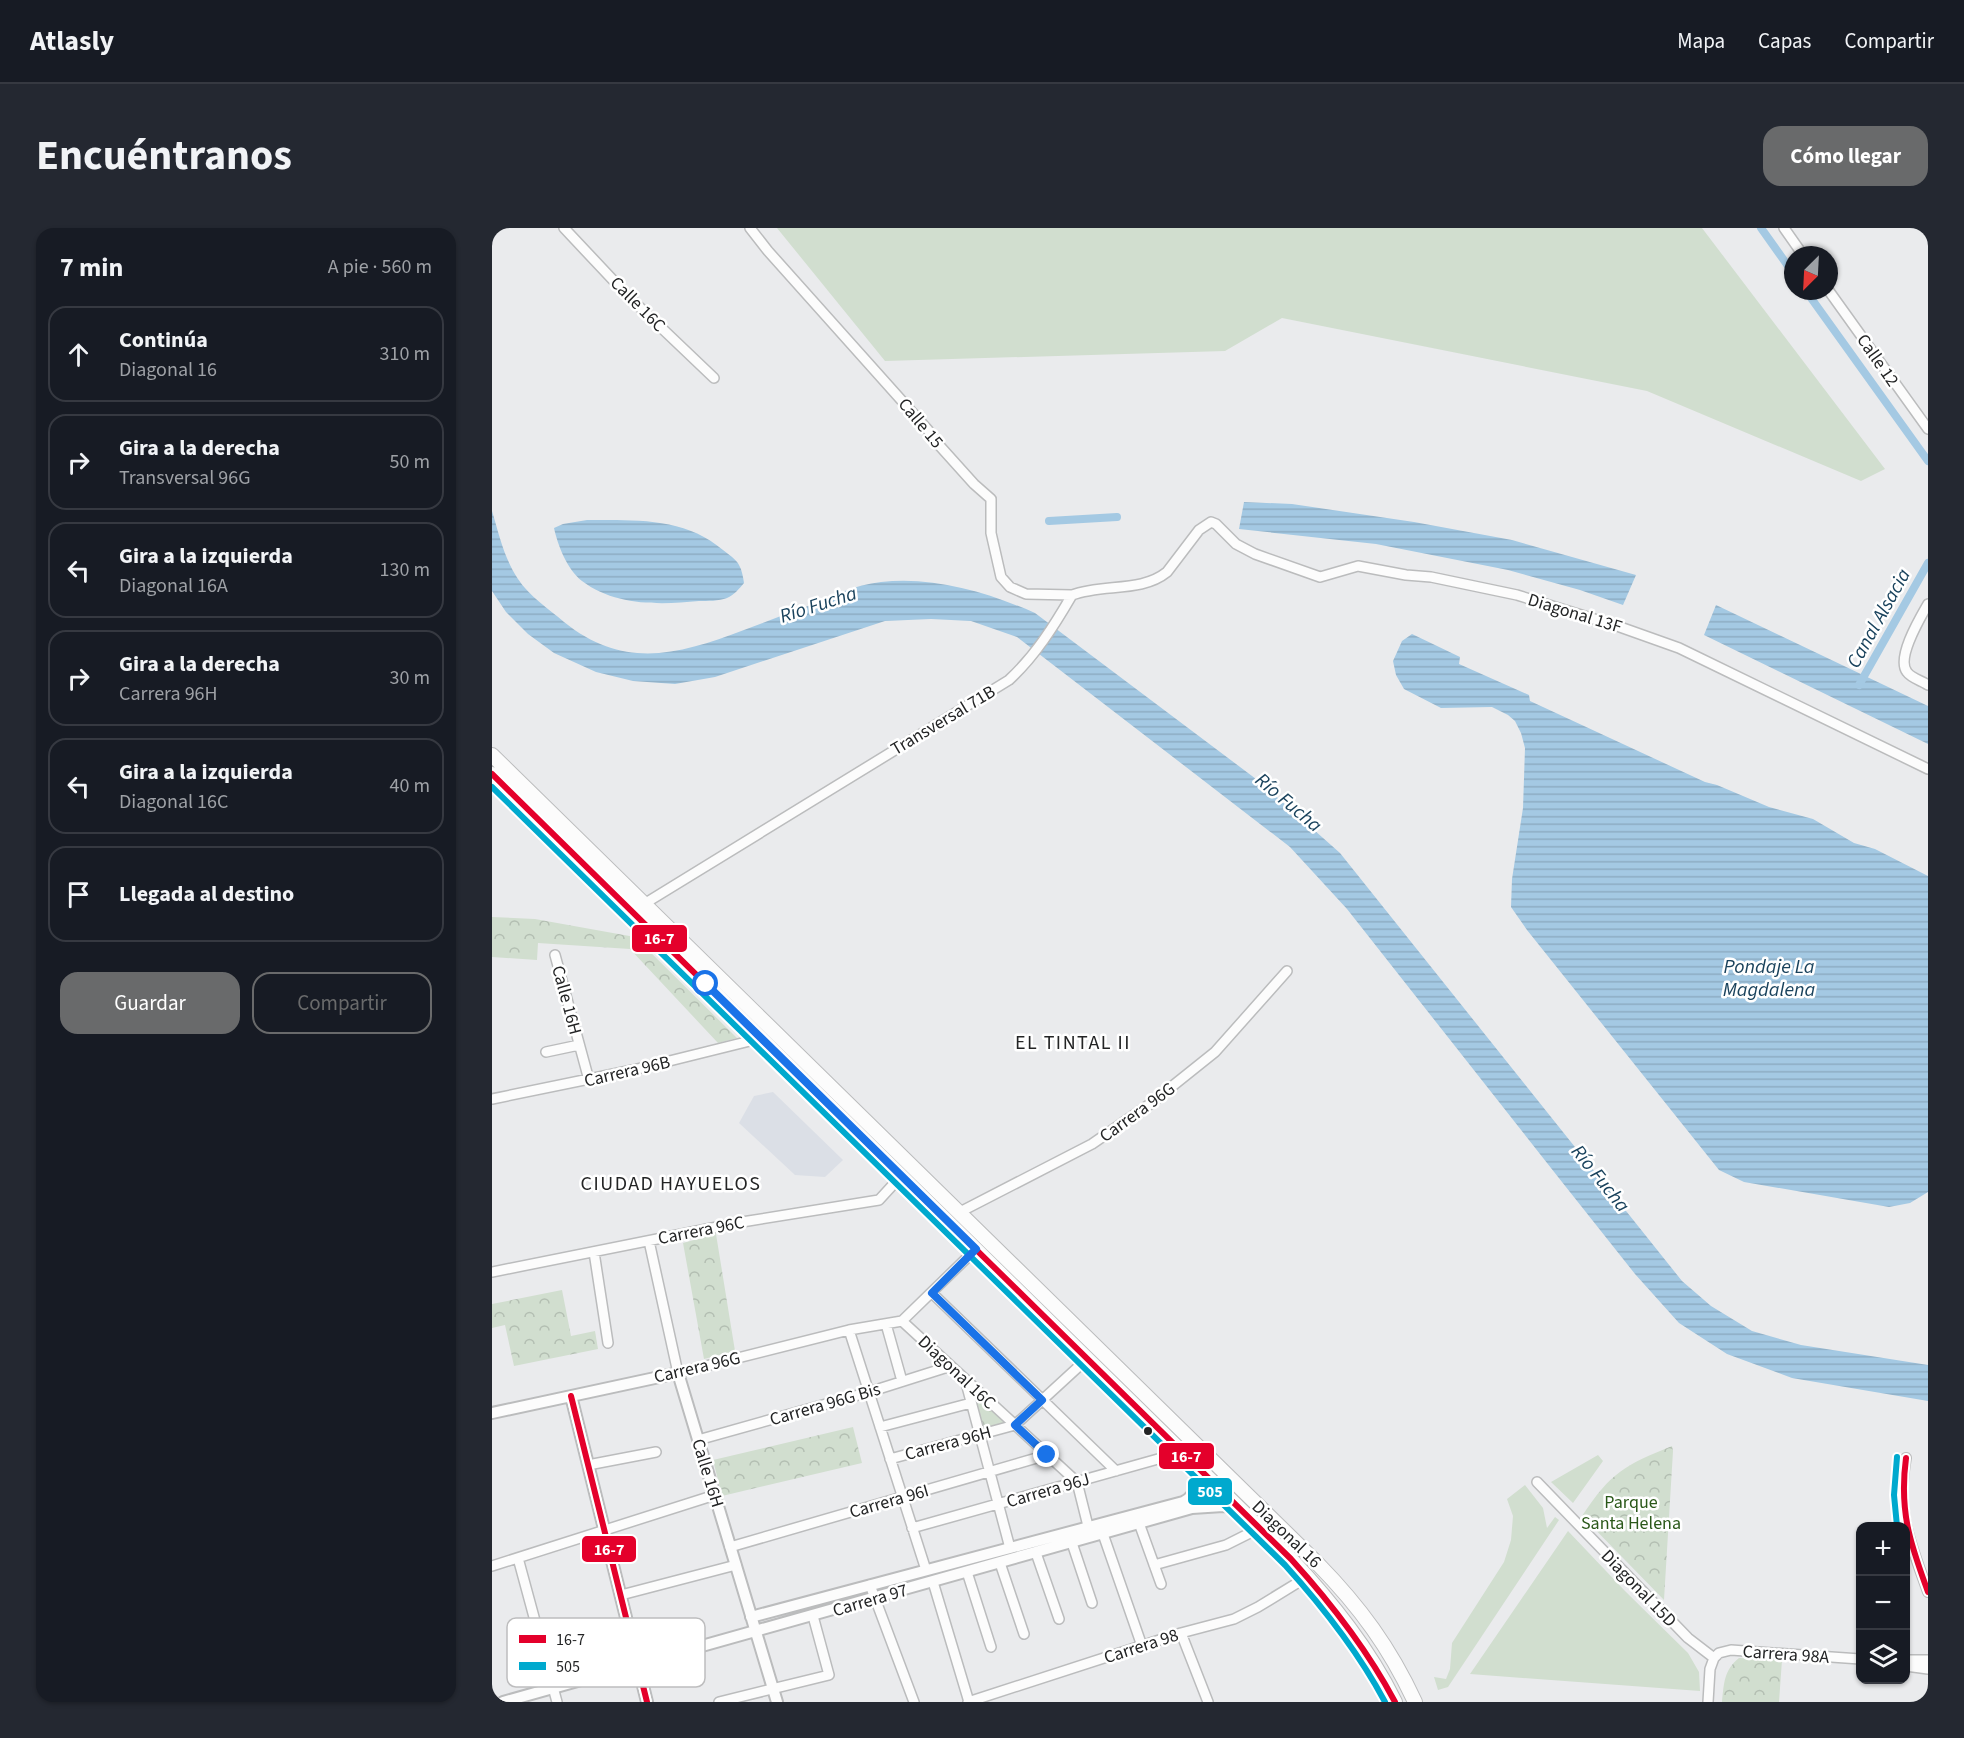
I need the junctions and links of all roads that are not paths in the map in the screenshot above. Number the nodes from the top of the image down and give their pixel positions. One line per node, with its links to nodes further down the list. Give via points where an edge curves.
1 (564, 228): 6 (street, Calle 16C)
2 (750, 228): 8 (street, Calle 15, via 938,444 992,499 991,533 1000,577 1026,594)
3 (1784, 228): 4 (street)
4 (1797, 246)
5 (1835, 300): 7 (street, Calle 12)
6 (714, 378)
7 (1928, 429)
8 (1072, 595): 12 (street, Diagonal 13F, via 1133,586 1161,577 1199,530 1211,522 1236,544 1255,554 1320,577 1358,566 1431,577 1517,595 1620,627 1679,648); 14 (street, Transversal 71B, via 1056,623 1009,680)
9 (1928, 604): 10 (street, via 1904,655 1907,673)
10 (1928, 685)
11 (492, 755): 14 (main road, Diagonal 16)
12 (1928, 769)
13 (492, 774): 17 (main road, Diagonal 16)
14 (644, 904): 23 (main road, Diagonal 16)
15 (555, 955): 18 (street, Calle 16H)
16 (1287, 971): 23 (street, Carrera 96G, via 1215,1052 1150,1104 1092,1144)
17 (762, 1038): 20 (street, Carrera 96B); 22 (main road, Diagonal 16)
18 (579, 1045): 19 (street); 20 (street, Calle 16H)
19 (546, 1052)
20 (589, 1080): 21 (street, Carrera 96B)
21 (492, 1099)
22 (901, 1176): 24 (street, Carrera 96C, via 879,1200); 25 (main road, Diagonal 16)
23 (958, 1213): 117 (main road, Diagonal 16, via 1333,1579 1380,1637)
24 (649, 1241): 26 (street, Carrera 96C); 35 (street, Calle 16H)
25 (976, 1249): 28 (street); 33 (main road, Diagonal 16)
26 (594, 1252): 27 (street, Carrera 96C); 32 (street)
27 (492, 1272)
28 (932, 1293): 29 (street); 40 (street)
29 (902, 1321): 30 (street, Carrera 96G); 34 (street, Diagonal 16C)
30 (886, 1324): 31 (street, Carrera 96G); 37 (street)
31 (849, 1330): 35 (street, Carrera 96G); 38 (street)
32 (608, 1342)
33 (1088, 1358): 40 (street, Carrera 96H); 48 (main road, Diagonal 16)
34 (951, 1366): 36 (street, Diagonal 16C); 37 (street, Carrera 96G Bis)
35 (678, 1373): 39 (street, Carrera 96G); 46 (street, Calle 16H)
36 (965, 1379): 41 (street); 43 (street, Diagonal 16C)
37 (902, 1381): 38 (street, Carrera 96G Bis)
38 (869, 1392): 44 (street); 46 (street, Carrera 96G Bis)
39 (571, 1396): 42 (street, Carrera 96G); 53 (street)
40 (1042, 1400): 43 (street, Carrera 96H); 54 (street)
41 (971, 1403): 44 (street); 45 (street)
42 (492, 1413)
43 (1015, 1425): 45 (street, Carrera 96H); 49 (street, Diagonal 16C)
44 (880, 1427): 51 (street)
45 (980, 1435): 51 (street, Carrera 96H); 55 (street)
46 (698, 1440): 58 (street, Calle 16H)
47 (656, 1452): 53 (street)
48 (1183, 1452): 52 (main road, Diagonal 16); 54 (street, Carrera 96J)
49 (1047, 1455): 55 (street, Carrera 96I); 56 (street, Diagonal 16C)
50 (1906, 1458): 83 (street, via 1902,1484 1905,1519)
51 (890, 1459): 59 (street)
52 (1194, 1463): 61 (main road, Diagonal 16); 66 (street, Carrera 97, via 1196,1487 1186,1501)
53 (588, 1465): 65 (street)
54 (1116, 1471): 56 (street, Carrera 96J)
55 (990, 1472): 59 (street, Carrera 96I); 60 (street)
56 (1077, 1482): 60 (street, Carrera 96J); 66 (street)
57 (1537, 1482): 98 (street, Diagonal 15D, via 1688,1638)
58 (715, 1496): 65 (street); 69 (street, Calle 16H)
59 (902, 1497): 63 (street); 69 (street, Carrera 96I)
60 (998, 1504): 63 (street, Carrera 96J); 70 (street)
61 (1238, 1507): 62 (street, Carrera 97, via 1201,1507); 64 (main road, Diagonal 16)
62 (1139, 1523): 67 (street, Carrera 97); 75 (street)
63 (912, 1528): 77 (street)
64 (1260, 1528): 75 (street, via 1226,1545); 79 (main road, Diagonal 16)
65 (605, 1530): 72 (street); 84 (street)
66 (1090, 1532): 67 (street, Carrera 97); 68 (street, Carrera 97); 70 (street, Carrera 97)
67 (1103, 1534): 96 (street)
68 (1072, 1543): 71 (street, Carrera 97); 86 (street)
69 (730, 1547): 74 (street, Calle 16H)
70 (1010, 1548): 77 (street, Carrera 97)
71 (1036, 1553): 73 (street, Carrera 97); 91 (street)
72 (518, 1558): 76 (street); 89 (street)
73 (1000, 1563): 78 (street, Carrera 97); 94 (street)
74 (736, 1565): 84 (street); 88 (street, Calle 16H)
75 (1154, 1565): 81 (street)
76 (492, 1566)
77 (926, 1570): 82 (street, Carrera 97)
78 (967, 1572): 80 (street, Carrera 97); 97 (street)
79 (1307, 1577): 93 (street, Carrera 98, via 1234,1618); 116 (main road, Diagonal 16, via 1362,1644)
80 (933, 1582): 85 (street, Carrera 97); 114 (street)
81 (1161, 1584)
82 (870, 1585): 85 (street); 88 (street, Carrera 97)
83 (1928, 1592)
84 (621, 1595): 90 (street)
85 (875, 1599): 87 (street, Carrera 97); 113 (street)
86 (1092, 1603)
87 (813, 1616): 92 (street, Carrera 97); 107 (street, via 829,1675)
88 (751, 1617): 92 (street, Calle 16H)
89 (534, 1618)
90 (626, 1618)
91 (1059, 1619)
92 (756, 1632): 95 (street, Carrera 97); 107 (street, Calle 16H)
93 (1182, 1633): 96 (street, Carrera 98); 115 (street)
94 (1024, 1634)
95 (705, 1646)
96 (1142, 1646): 114 (street, Carrera 98)
97 (991, 1647)
98 (1714, 1658): 99 (street, Carrera 98A, via 1731,1650); 118 (street)
99 (1856, 1659)
100 (1910, 1660): 101 (street)
101 (1928, 1660)
102 (1910, 1667): 103 (street)
103 (1928, 1669)
104 (557, 1687): 106 (street, Carrera 97)
105 (643, 1687): 110 (street)
106 (553, 1688): 108 (street, Carrera 97); 109 (street)
107 (773, 1689): 111 (street); 112 (street, Calle 16H)
108 (503, 1702)
109 (557, 1702)
110 (647, 1702)
111 (720, 1702)
112 (777, 1702)
113 (914, 1702)
114 (968, 1702)
115 (1208, 1702)
116 (1395, 1702)
117 (1415, 1702)
118 (1708, 1702)

